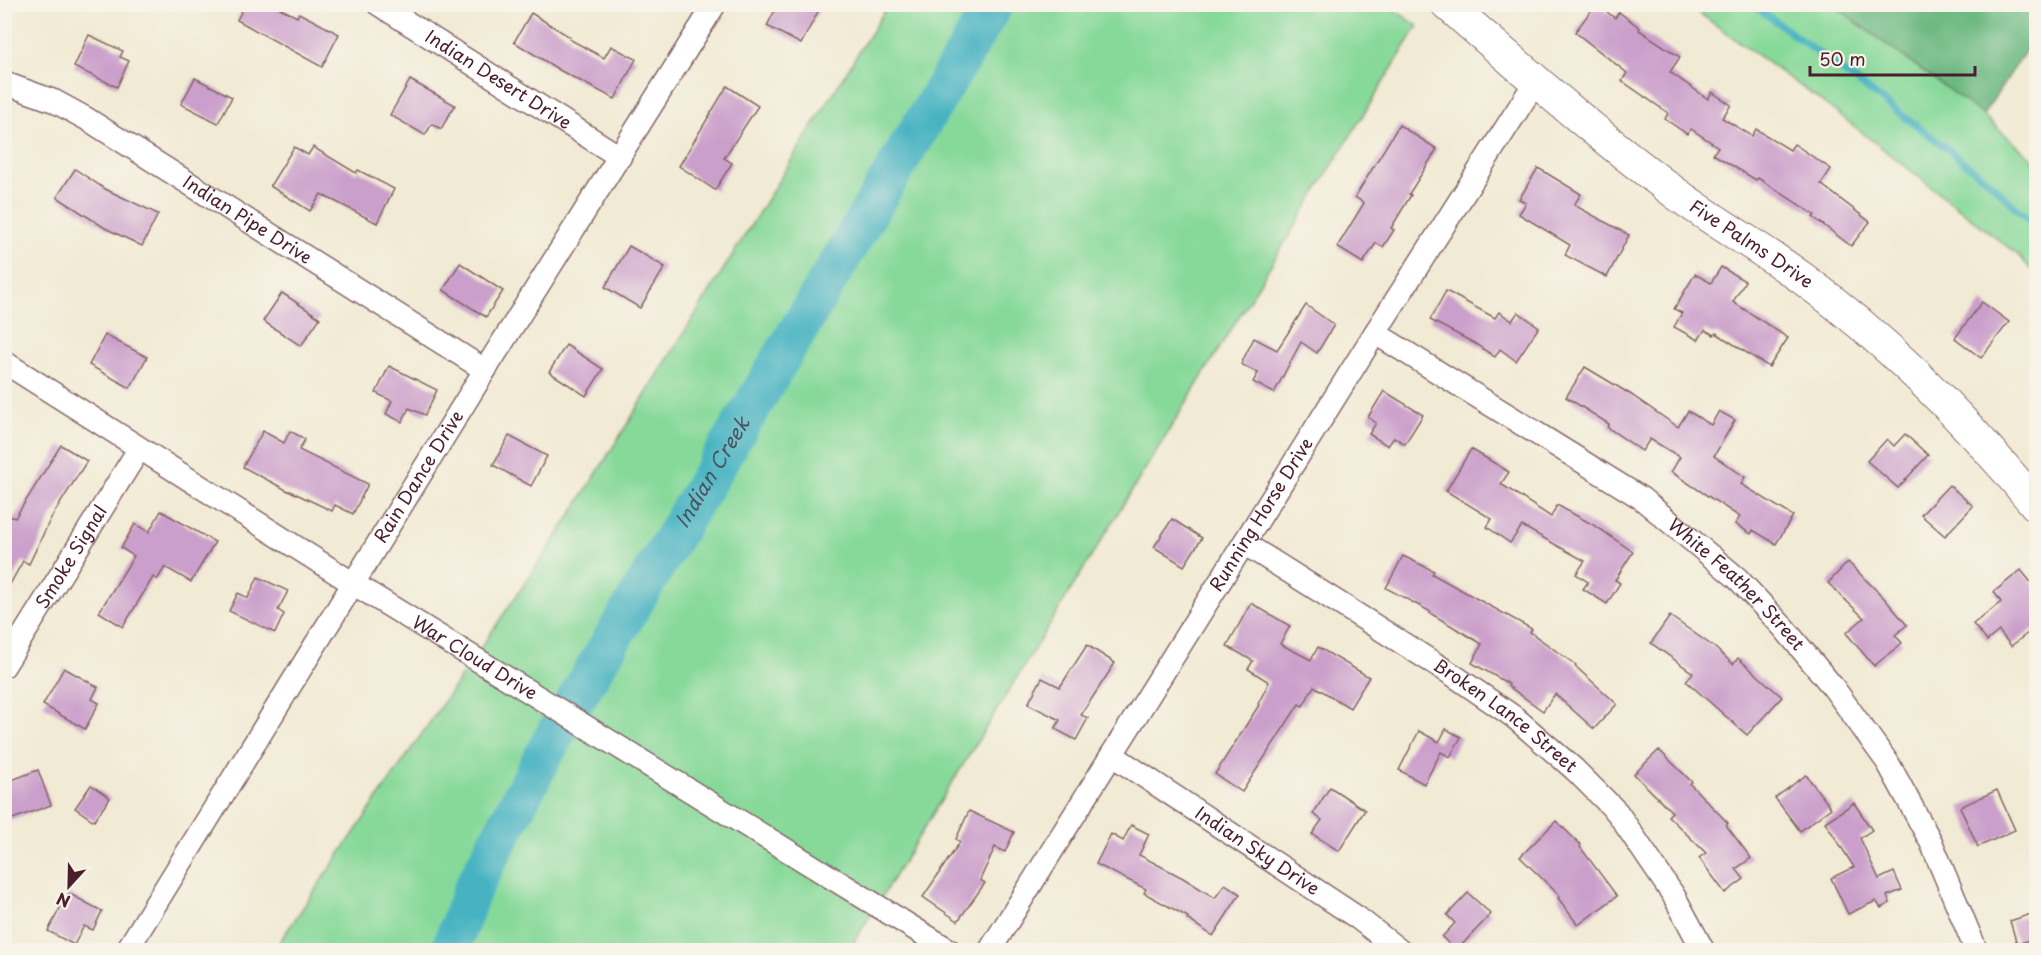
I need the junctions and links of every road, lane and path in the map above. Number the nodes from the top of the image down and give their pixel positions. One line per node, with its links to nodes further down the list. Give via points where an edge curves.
1 (378, 4): 6 (street, Indian Desert Drive)
2 (715, 4): 6 (street, Rain Dance Drive)
3 (1448, 4): 4 (street, Five Palms Drive)
4 (1536, 81): 7 (street, Running Horse Drive); 11 (street, Five Palms Drive, via 1679,195 1802,278 1893,351 1960,417)
5 (4, 82): 9 (street, Indian Pipe Drive, via 54,101 87,119)
6 (620, 157): 9 (street, Rain Dance Drive)
7 (1375, 333): 12 (street, Running Horse Drive); 21 (street, White Feather Street, via 1641,498 1737,578 1833,687 1888,763 1931,842)
8 (4, 362): 10 (street, War Cloud Drive)
9 (485, 370): 13 (street, Rain Dance Drive)
10 (139, 449): 13 (street, War Cloud Drive); 14 (street, Smoke Signal)
11 (2037, 505)
12 (1245, 544): 15 (street, Running Horse Drive); 20 (street, Broken Lance Street, via 1453,675 1514,717 1574,769 1617,812 1674,896)
13 (354, 584): 16 (street, Rain Dance Drive); 17 (street, War Cloud Drive)
14 (4, 666)
15 (1112, 755): 18 (street, Running Horse Drive); 19 (street, Indian Sky Drive, via 1358,918)
16 (128, 951)
17 (949, 951)
18 (990, 951)
19 (1399, 951)
20 (1703, 951)
21 (1976, 951)

